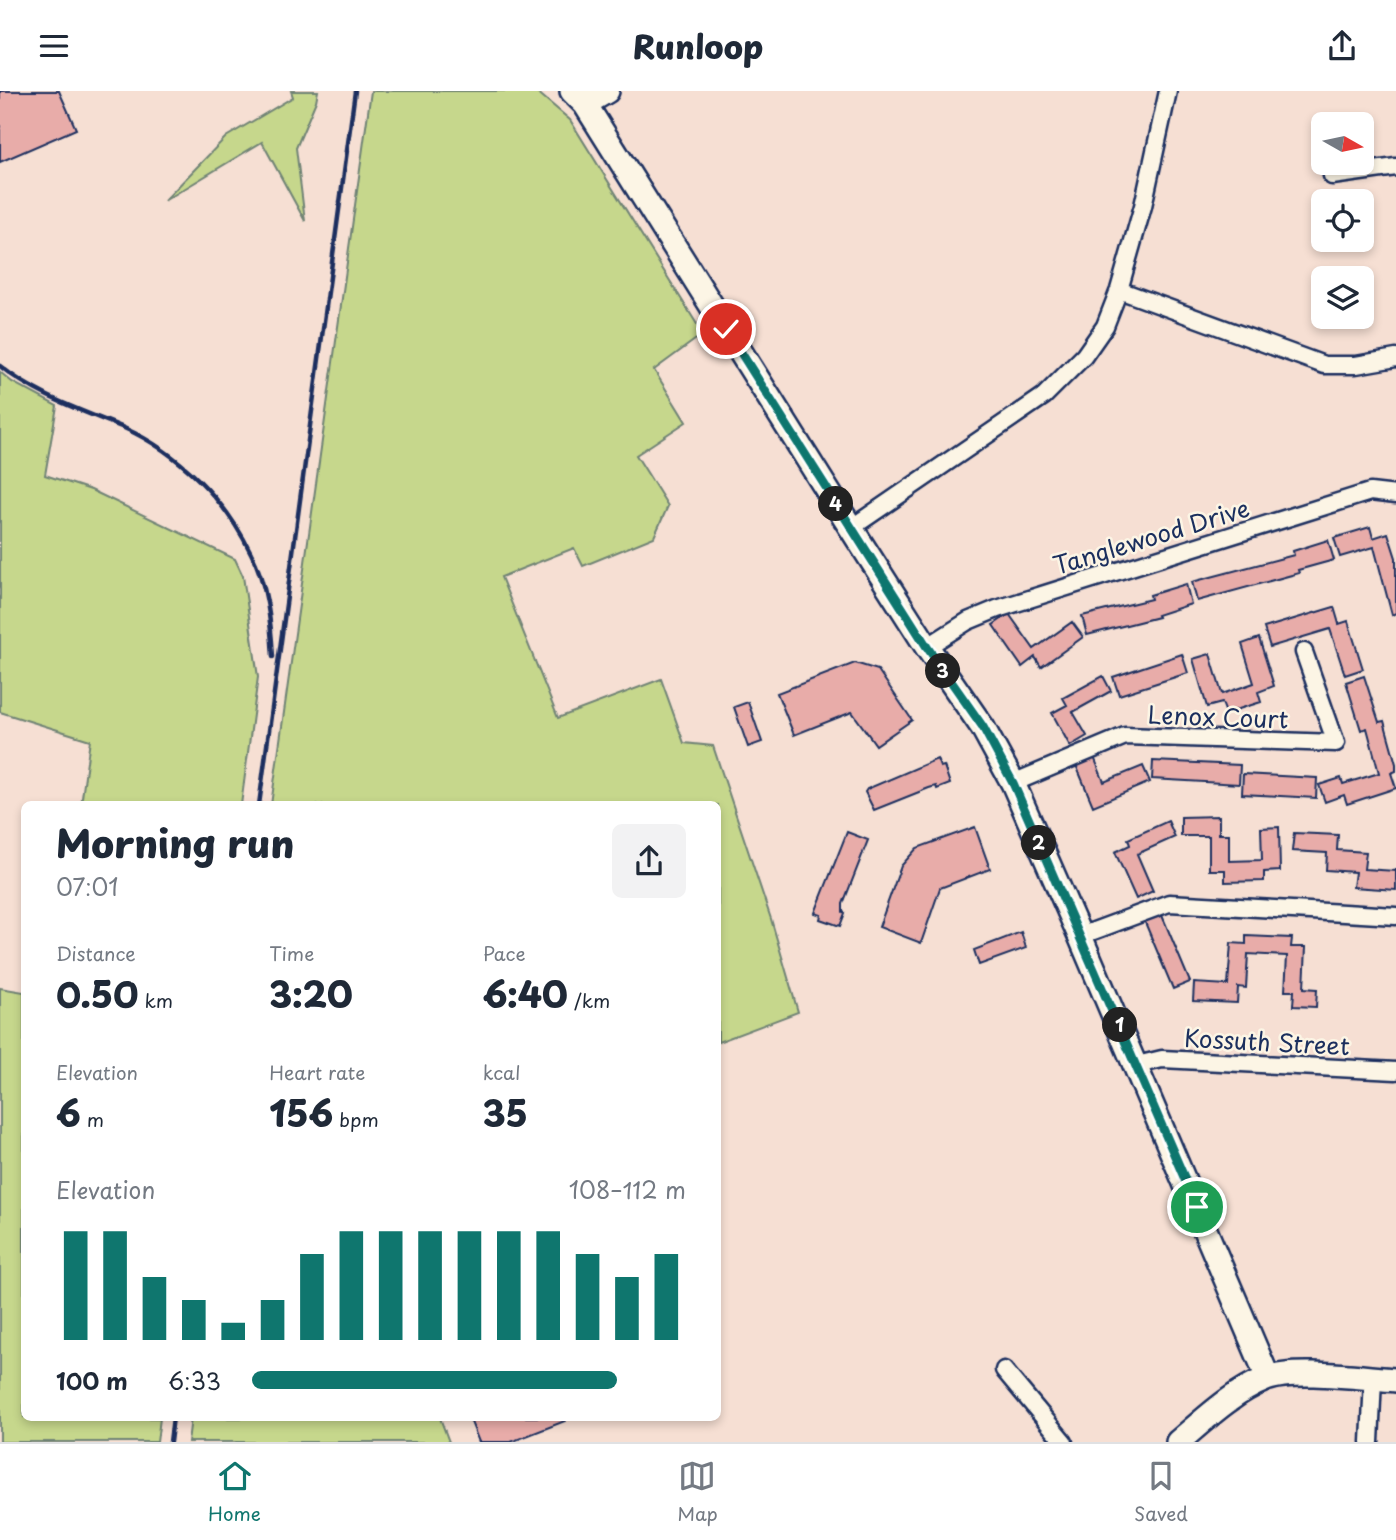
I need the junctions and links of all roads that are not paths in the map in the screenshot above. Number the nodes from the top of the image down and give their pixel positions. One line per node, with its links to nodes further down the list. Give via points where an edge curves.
1 (607, 91): 3 (main road)
2 (1168, 91): 6 (street)
3 (578, 98): 9 (main road)
4 (1396, 167): 5 (street)
5 (1332, 176)
6 (1119, 290): 7 (street, via 1324,365); 9 (street, via 1091,346 1044,396)
7 (1396, 358)
8 (1396, 495): 10 (street, Tanglewood Drive, via 1370,492 997,609)
9 (851, 528): 10 (main road)
10 (927, 647): 12 (main road, via 983,727)
11 (1304, 652): 12 (street, Lenox Court, via 1336,743 1125,736)
12 (1013, 783): 14 (main road)
13 (1396, 916): 14 (street, via 1169,903)
14 (1080, 936): 15 (main road)
15 (1137, 1065): 16 (street, Kossuth Street, via 1162,1059); 18 (main road)
16 (1396, 1070)
17 (1004, 1370): 20 (street)
18 (1268, 1378): 19 (main road); 21 (main road, via 1247,1388)
19 (1385, 1379): 22 (street)
20 (1064, 1442)
21 (1178, 1442)
22 (1370, 1442)

